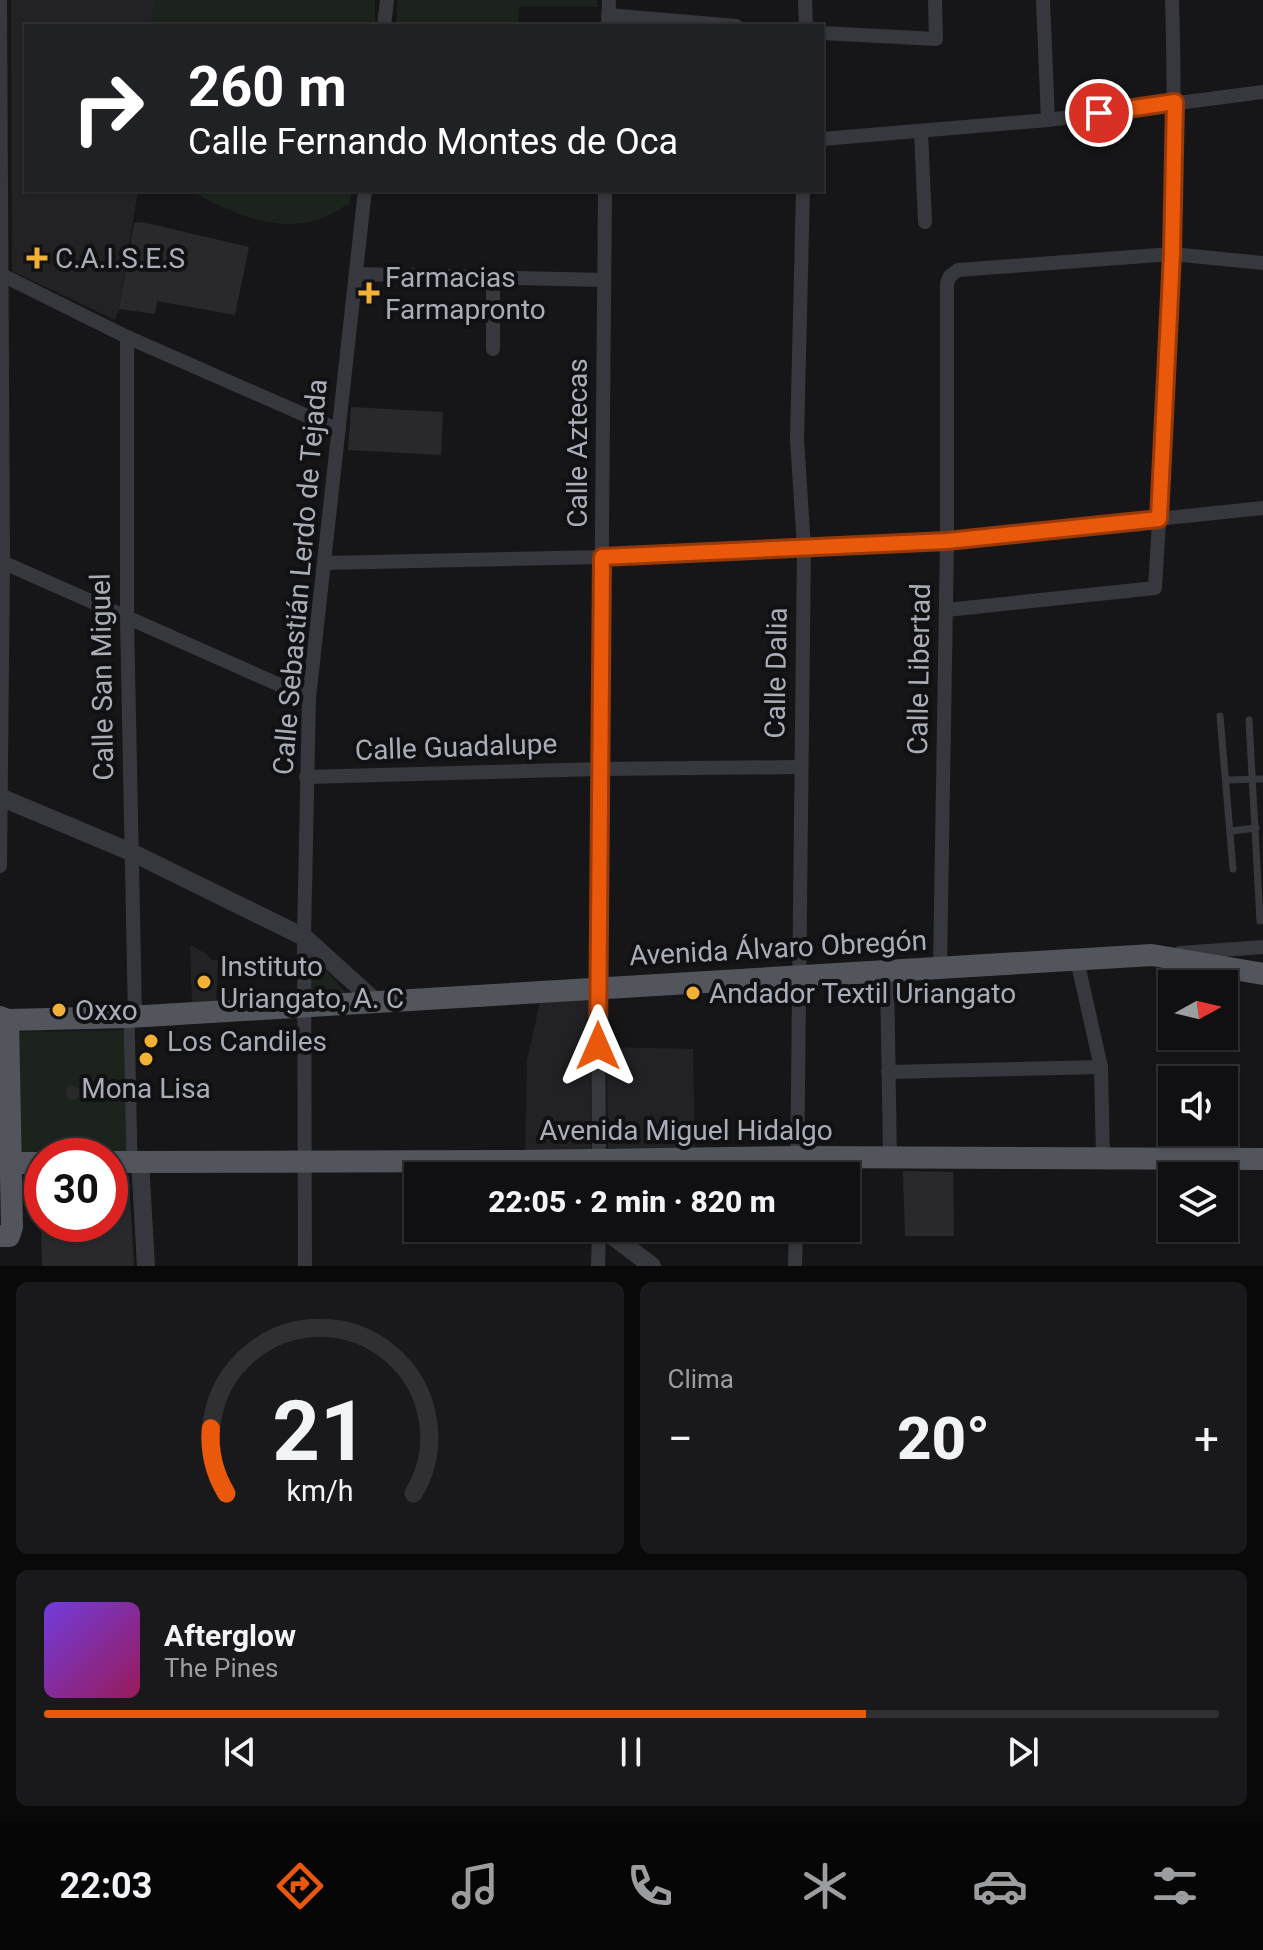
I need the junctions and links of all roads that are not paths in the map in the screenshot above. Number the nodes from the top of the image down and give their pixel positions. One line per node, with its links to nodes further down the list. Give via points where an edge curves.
1 (0, 0): 12 (street)
2 (387, 0): 8 (street)
3 (805, 0): 10 (street)
4 (935, 0): 11 (street, via 936,39)
5 (1043, 0): 16 (street)
6 (1172, 0): 15 (street)
7 (608, 14): 9 (street)
8 (384, 24)
9 (715, 24)
10 (806, 24)
11 (824, 33)
12 (0, 58): 13 (street)
13 (0, 90): 26 (street)
14 (1263, 92): 15 (street)
15 (1175, 102): 16 (street); 23 (street)
16 (1048, 120): 17 (street)
17 (921, 131): 18 (street); 22 (street)
18 (824, 139)
19 (365, 192): 25 (street, Calle Sebastián Lerdo de Tejada)
20 (605, 192): 28 (street, Calle Aztecas)
21 (803, 192): 35 (street, Calle Dalia, via 797,439)
22 (925, 222)
23 (1172, 254): 24 (street); 33 (street); 34 (street, Calle Libertad, via 958,270 950,276)
24 (1263, 263)
25 (356, 274): 27 (street); 31 (street, Calle Sebastián Lerdo de Tejada)
26 (0, 275): 29 (street); 37 (street)
27 (493, 278): 28 (street); 30 (street)
28 (604, 280): 36 (street, Calle Aztecas)
29 (127, 337): 31 (street); 40 (street, Calle San Miguel)
30 (493, 349)
31 (339, 430): 38 (street, Calle Sebastián Lerdo de Tejada)
32 (1263, 508): 33 (street)
33 (1159, 519): 34 (street); 39 (street, via 1155,588)
34 (947, 541): 35 (street); 39 (street, Calle Libertad)
35 (804, 548): 36 (street); 44 (street, Calle Dalia)
36 (602, 557): 38 (street); 45 (street, Calle Aztecas)
37 (2, 561): 40 (street); 50 (street)
38 (324, 563): 41 (street, Calle Sebastián Lerdo de Tejada)
39 (946, 610): 61 (street, Calle Libertad)
40 (127, 618): 41 (street); 53 (street, Calle San Miguel)
41 (309, 698): 46 (street, Calle Sebastián Lerdo de Tejada)
42 (1220, 716): 49 (lane)
43 (1249, 720): 47 (lane)
44 (800, 767): 45 (street, Calle Guadalupe); 64 (street, Calle Dalia)
45 (600, 769): 46 (street, Calle Guadalupe); 65 (street, Calle Aztecas)
46 (306, 777): 57 (street, Calle Sebastián Lerdo de Tejada)
47 (1253, 779): 48 (lane); 49 (lane); 51 (lane)
48 (1263, 779)
49 (1226, 780): 52 (lane)
50 (0, 797): 53 (street); 54 (street)
51 (1256, 828): 52 (lane); 56 (lane)
52 (1231, 831): 55 (lane)
53 (131, 852): 57 (street); 68 (street, Calle San Miguel)
54 (0, 866)
55 (1233, 869)
56 (1263, 920)
57 (304, 937): 66 (street); 67 (street, Calle Sebastián Lerdo de Tejada)
58 (1263, 947): 59 (street)
59 (1152, 955): 60 (main road, Avenida Álvaro Obregón); 63 (main road, Avenida Álvaro Obregón)
60 (1077, 960): 61 (main road, Avenida Álvaro Obregón); 70 (street)
61 (940, 968): 62 (main road, Avenida Álvaro Obregón)
62 (887, 972): 64 (main road, Avenida Álvaro Obregón); 71 (street)
63 (1263, 974)
64 (798, 977): 65 (main road, Avenida Álvaro Obregón); 81 (street, Calle Dalia)
65 (598, 989): 66 (main road, Avenida Álvaro Obregón); 80 (street, Calle Aztecas)
66 (378, 1004): 67 (main road, Avenida Álvaro Obregón)
67 (304, 1007): 68 (main road, Avenida Álvaro Obregón); 76 (street, Calle Sebastián Lerdo de Tejada)
68 (132, 1017): 69 (main road, Avenida Álvaro Obregón); 72 (street)
69 (4, 1018): 83 (main road)
70 (1101, 1067): 71 (street); 74 (street)
71 (888, 1072): 73 (street)
72 (128, 1138)
73 (890, 1159): 74 (main road, Avenida Miguel Hidalgo); 82 (main road, Avenida Miguel Hidalgo)
74 (1103, 1159): 75 (main road, Avenida Miguel Hidalgo)
75 (1263, 1159)
76 (305, 1161): 77 (main road, Avenida Miguel Hidalgo); 78 (main road, Avenida Miguel Hidalgo); 91 (street, Calle Sebastián Lerdo de Tejada)
77 (522, 1161): 79 (main road, Avenida Miguel Hidalgo)
78 (128, 1162)
79 (533, 1162)
80 (599, 1162)
81 (797, 1162)
82 (850, 1162)
83 (12, 1163): 84 (main road); 86 (main road, via 12,1227)
84 (24, 1163)
85 (128, 1167): 90 (street)
86 (4, 1236)
87 (599, 1242): 92 (street)
88 (619, 1242): 93 (street)
89 (796, 1242): 94 (street)
90 (146, 1266)
91 (305, 1266)
92 (598, 1266)
93 (652, 1266)
94 (795, 1266)

